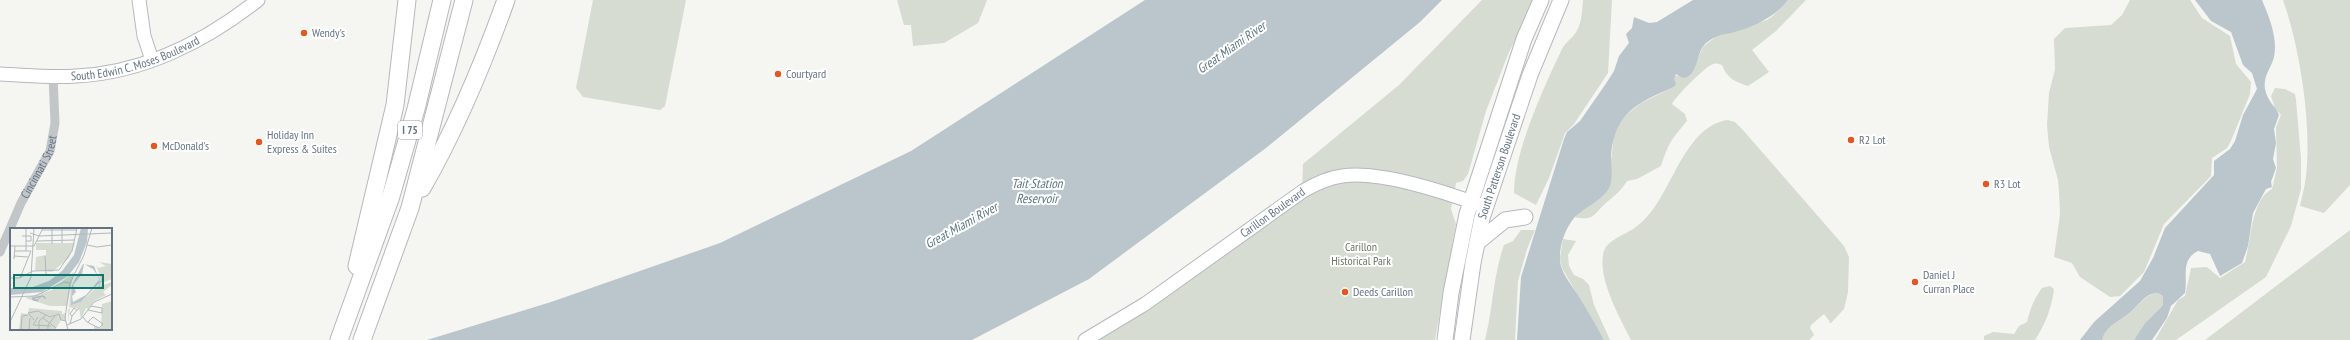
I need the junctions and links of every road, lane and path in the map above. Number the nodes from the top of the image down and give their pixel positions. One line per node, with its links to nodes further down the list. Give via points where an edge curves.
1 (139, 0): 9 (street, via 144,36)
2 (258, 0): 9 (street, South Edwin C. Moses Boulevard, via 208,34)
3 (407, 0): 19 (highway, via 395,105)
4 (442, 0): 19 (highway, I 75, via 416,109 390,196)
5 (464, 0): 13 (highway, I 75)
6 (506, 0): 13 (highway, via 492,40 438,161)
7 (1541, 0): 12 (main road, South Patterson Boulevard, via 1522,46)
8 (1561, 0): 12 (main road, South Patterson Boulevard)
9 (152, 60): 11 (street, South Edwin C. Moses Boulevard, via 101,74)
10 (0, 74): 11 (street, South Edwin C. Moses Boulevard)
11 (53, 76): 15 (street, Cincinnati Street, via 55,123 50,151)
12 (1479, 204): 17 (main road, South Patterson Boulevard); 22 (street, Carillon Boulevard, via 1372,176 1354,174 1330,178 1302,191 1145,304); 23 (main road, South Patterson Boulevard, via 1451,293)
13 (410, 208): 21 (highway, I 75)
14 (1524, 217): 17 (main road, via 1505,220)
15 (10, 228)
16 (10, 229): 18 (street, Cincinnati Street)
17 (1477, 243): 24 (main road, South Patterson Boulevard)
18 (0, 252)
19 (363, 258): 20 (highway, I 75, via 357,290)
20 (339, 340)
21 (362, 340)
22 (1085, 340)
23 (1445, 340)
24 (1462, 340)

